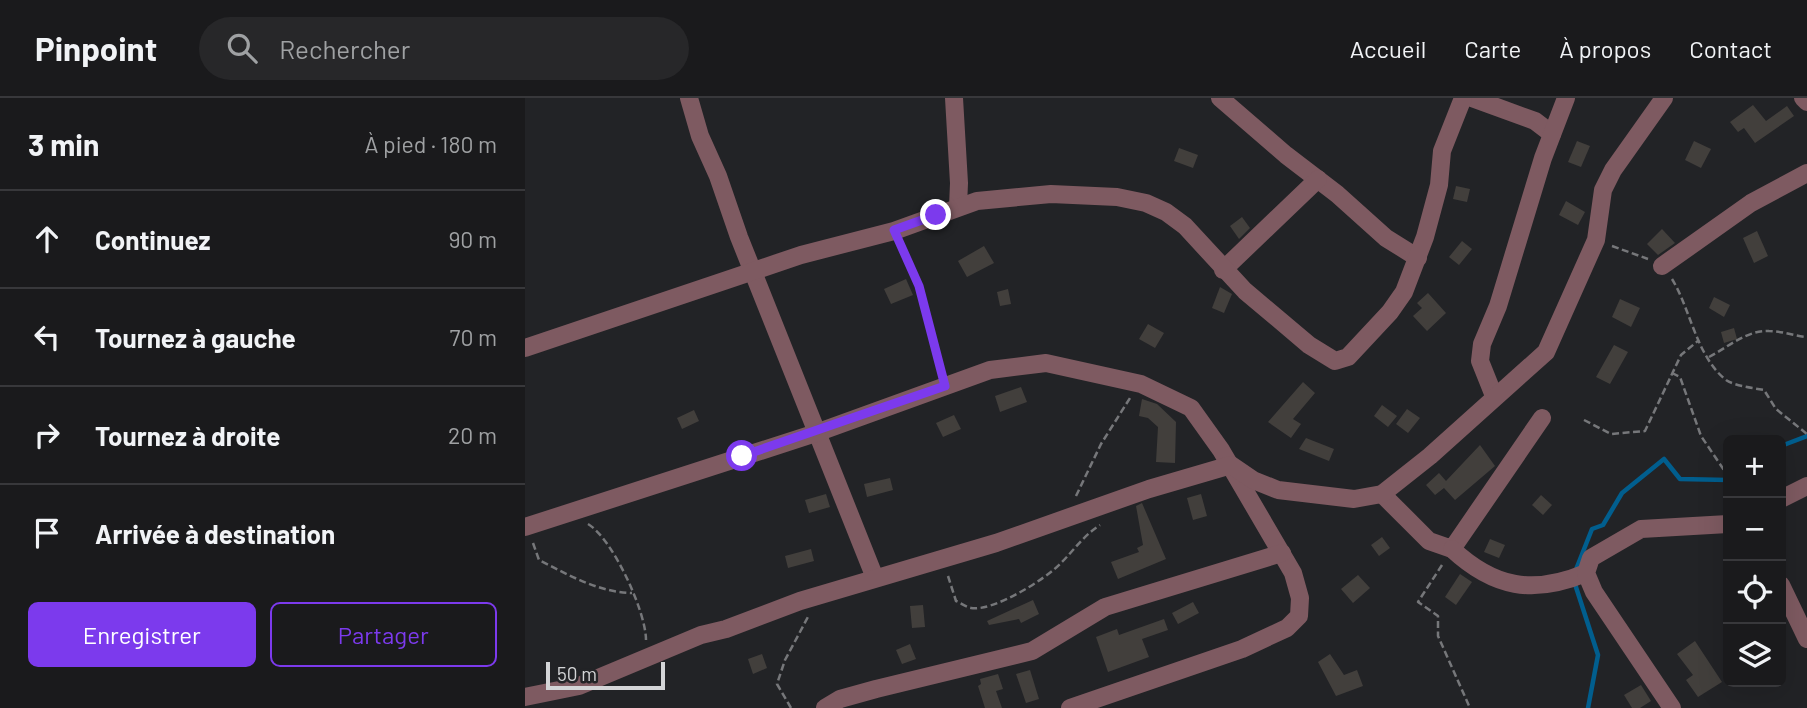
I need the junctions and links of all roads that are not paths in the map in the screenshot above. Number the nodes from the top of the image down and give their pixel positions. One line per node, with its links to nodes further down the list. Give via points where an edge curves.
1 (689, 98): 17 (street)
2 (954, 98): 13 (street)
3 (1220, 98): 12 (street)
4 (1463, 98): 14 (street, via 1442,150 1439,185)
5 (1472, 98): 10 (street, via 1535,121)
6 (1566, 98): 10 (street)
7 (1664, 98): 19 (street, via 1603,190 1596,240 1546,352)
8 (1803, 98): 9 (street)
9 (1807, 102)
10 (1552, 134): 19 (street, via 1482,344 1480,361)
11 (1807, 173): 15 (street, via 1751,203)
12 (1318, 179): 14 (street, via 1386,238); 16 (street)
13 (957, 207): 16 (street, via 1002,197 1051,194 1146,202 1185,226); 17 (street)
14 (1418, 258): 16 (street, via 1390,312 1348,357 1335,361 1308,345)
15 (1662, 266)
16 (1223, 270)
17 (755, 271): 18 (street); 21 (street)
18 (525, 348)
19 (1494, 396): 24 (street)
20 (1542, 418): 28 (street)
21 (816, 433): 22 (street, via 990,370 1046,363 1141,384 1191,408); 27 (street); 31 (street)
22 (1231, 465): 24 (street, via 1253,480 1288,492 1354,499); 29 (street); 31 (street)
23 (1807, 486): 25 (street)
24 (1382, 494): 28 (street, via 1429,541)
25 (1783, 498)
26 (1723, 524): 30 (street, via 1641,530 1591,558)
27 (526, 527)
28 (1453, 549): 30 (street, via 1505,584 1559,583)
29 (1282, 553): 35 (street, via 1105,607 1032,651 876,689); 36 (street, via 1300,598 1299,616 1287,628 1139,687)
30 (1586, 573): 37 (street)
31 (875, 578): 34 (street, via 701,635 579,686)
32 (1786, 595): 33 (street)
33 (1807, 639)
34 (525, 697)
35 (825, 708)
36 (1070, 708)
37 (1672, 708)

